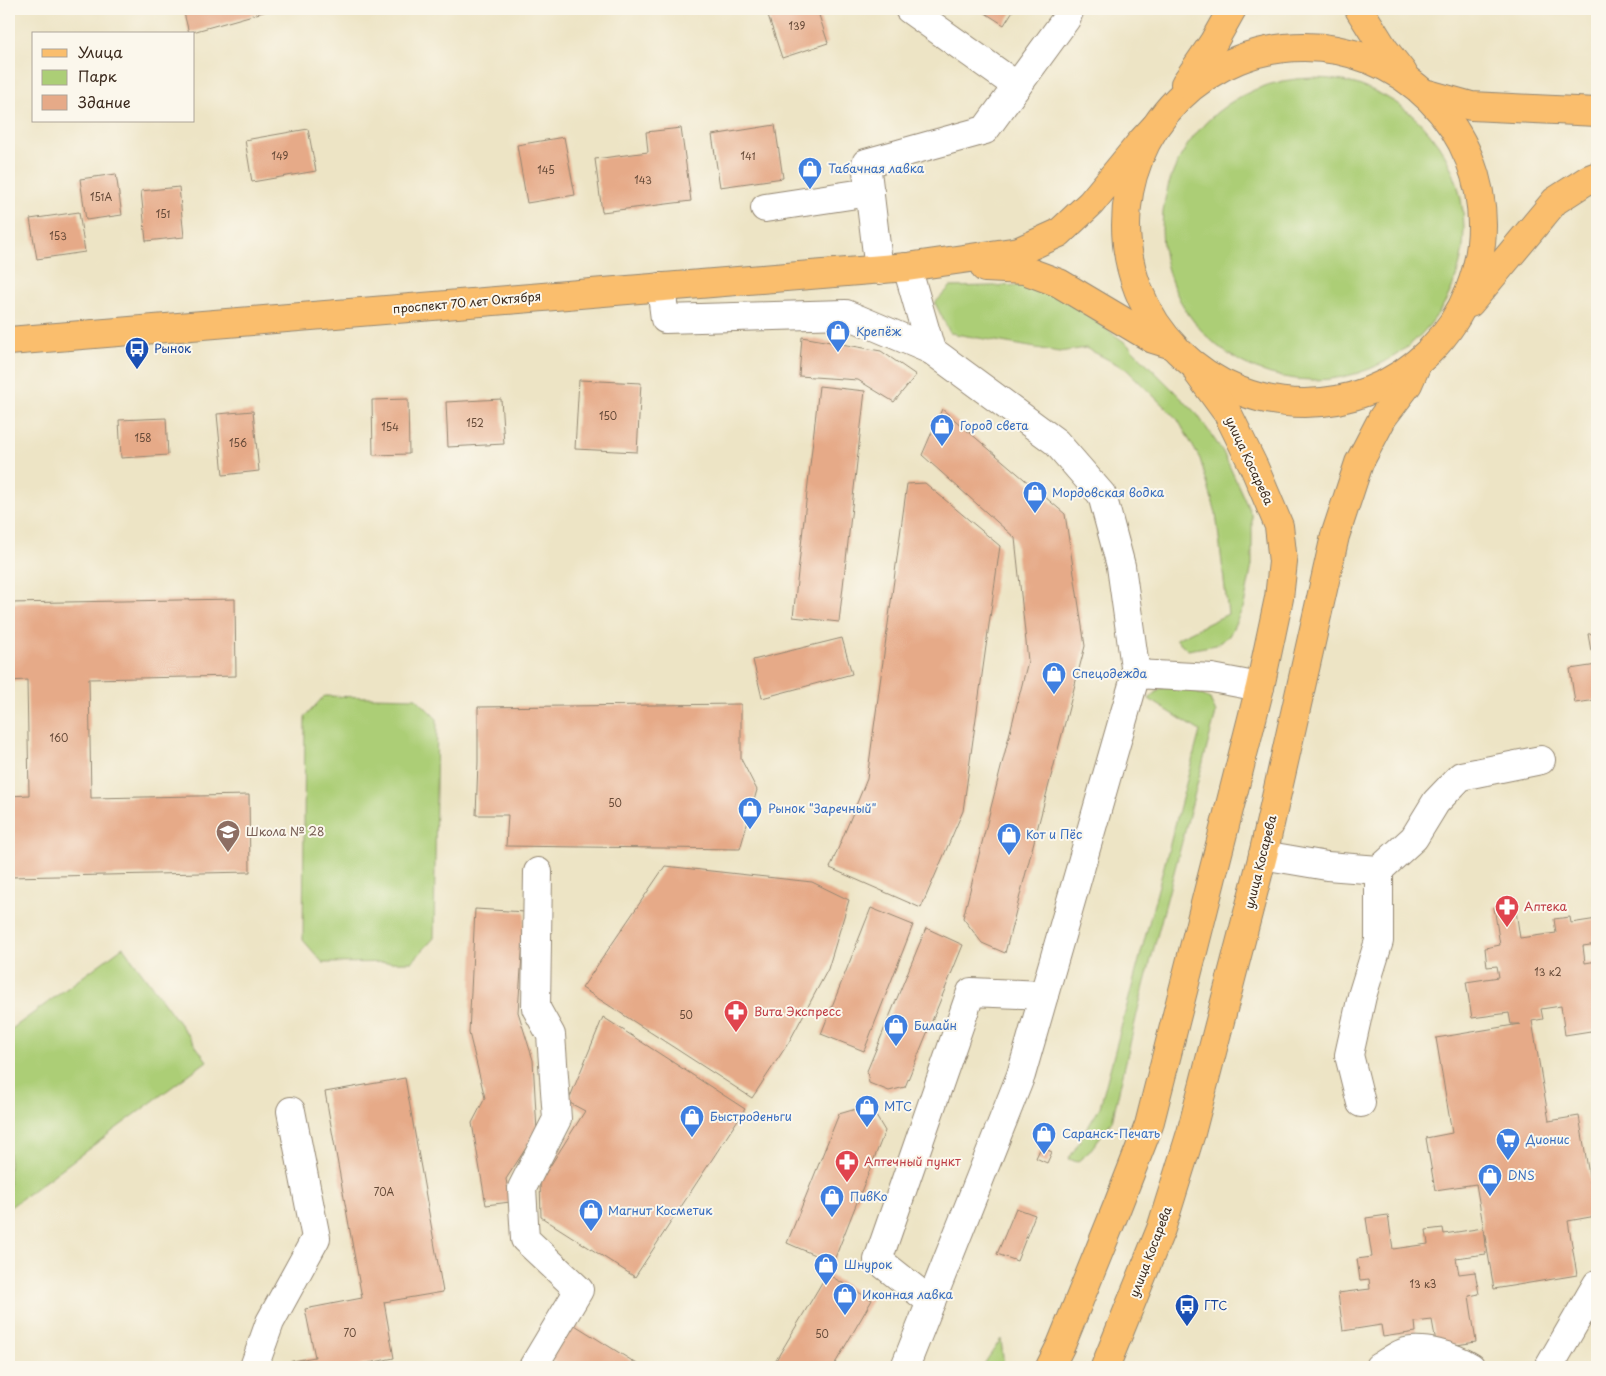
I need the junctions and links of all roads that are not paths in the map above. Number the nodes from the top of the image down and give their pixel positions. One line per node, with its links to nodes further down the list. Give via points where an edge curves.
1 (909, 9): 5 (lane)
2 (1070, 9): 5 (lane)
3 (1232, 9): 8 (main road)
4 (1359, 9): 6 (main road, via 1384,49)
5 (1017, 86): 10 (lane, via 985,130 866,163)
6 (1418, 87): 7 (main road, via 1471,106); 8 (main road, via 1363,56 1315,46 1265,50 1214,70); 15 (main road, via 1442,111 1469,156 1481,199 1481,251 1470,292)
7 (1597, 112)
8 (1160, 119): 12 (main road, проспект 70 лет Октября, via 1091,203 1059,233 1019,251); 17 (main road, via 1140,151 1126,199 1126,247 1138,294)
9 (1597, 176): 15 (main road, via 1555,201)
10 (870, 192): 11 (lane); 13 (lane)
11 (765, 208)
12 (917, 266): 13 (main road, проспект 70 лет Октября); 17 (main road, проспект 70 лет Октября, via 1024,270 1059,283 1153,339); 18 (lane)
13 (879, 270): 14 (main road, проспект 70 лет Октября)
14 (661, 287): 16 (main road, проспект 70 лет Октября); 18 (lane, via 664,319 846,314)
15 (1452, 325): 19 (main road)
16 (9, 341)
17 (1170, 344): 20 (main road)
18 (931, 350): 21 (lane, via 1056,442 1102,495 1121,566)
19 (1418, 362): 20 (main road, via 1376,389 1327,402 1275,401 1226,386); 24 (main road, улица Косарева, via 1359,463 1335,536)
20 (1194, 369): 22 (main road, улица Косарева, via 1228,414 1279,526 1282,562 1279,598)
21 (1136, 674): 22 (lane, via 1212,678); 27 (lane)
22 (1260, 687): 35 (main road, улица Косарева, via 1149,1125)
23 (1541, 760): 25 (lane, via 1461,776 1436,802 1414,838)
24 (1263, 855): 25 (lane, via 1327,866); 36 (main road, улица Косарева, via 1191,1133 1161,1229)
25 (1379, 870): 28 (lane, via 1379,941 1349,1055)
26 (538, 872): 33 (lane, via 536,1008 551,1036 557,1119 522,1188 525,1239 579,1290)
27 (1044, 995): 31 (lane, via 1021,1075); 31 (lane, via 971,992 878,1260)
28 (1361, 1103)
29 (291, 1111): 32 (lane, via 316,1238 270,1322)
30 (1597, 1284): 39 (lane)
31 (931, 1302): 34 (lane)
32 (254, 1367)
33 (533, 1367)
34 (905, 1367)
35 (1050, 1367)
36 (1105, 1367)
37 (1379, 1367): 38 (lane, via 1404,1353 1430,1352)
38 (1471, 1367)
39 (1549, 1367)

